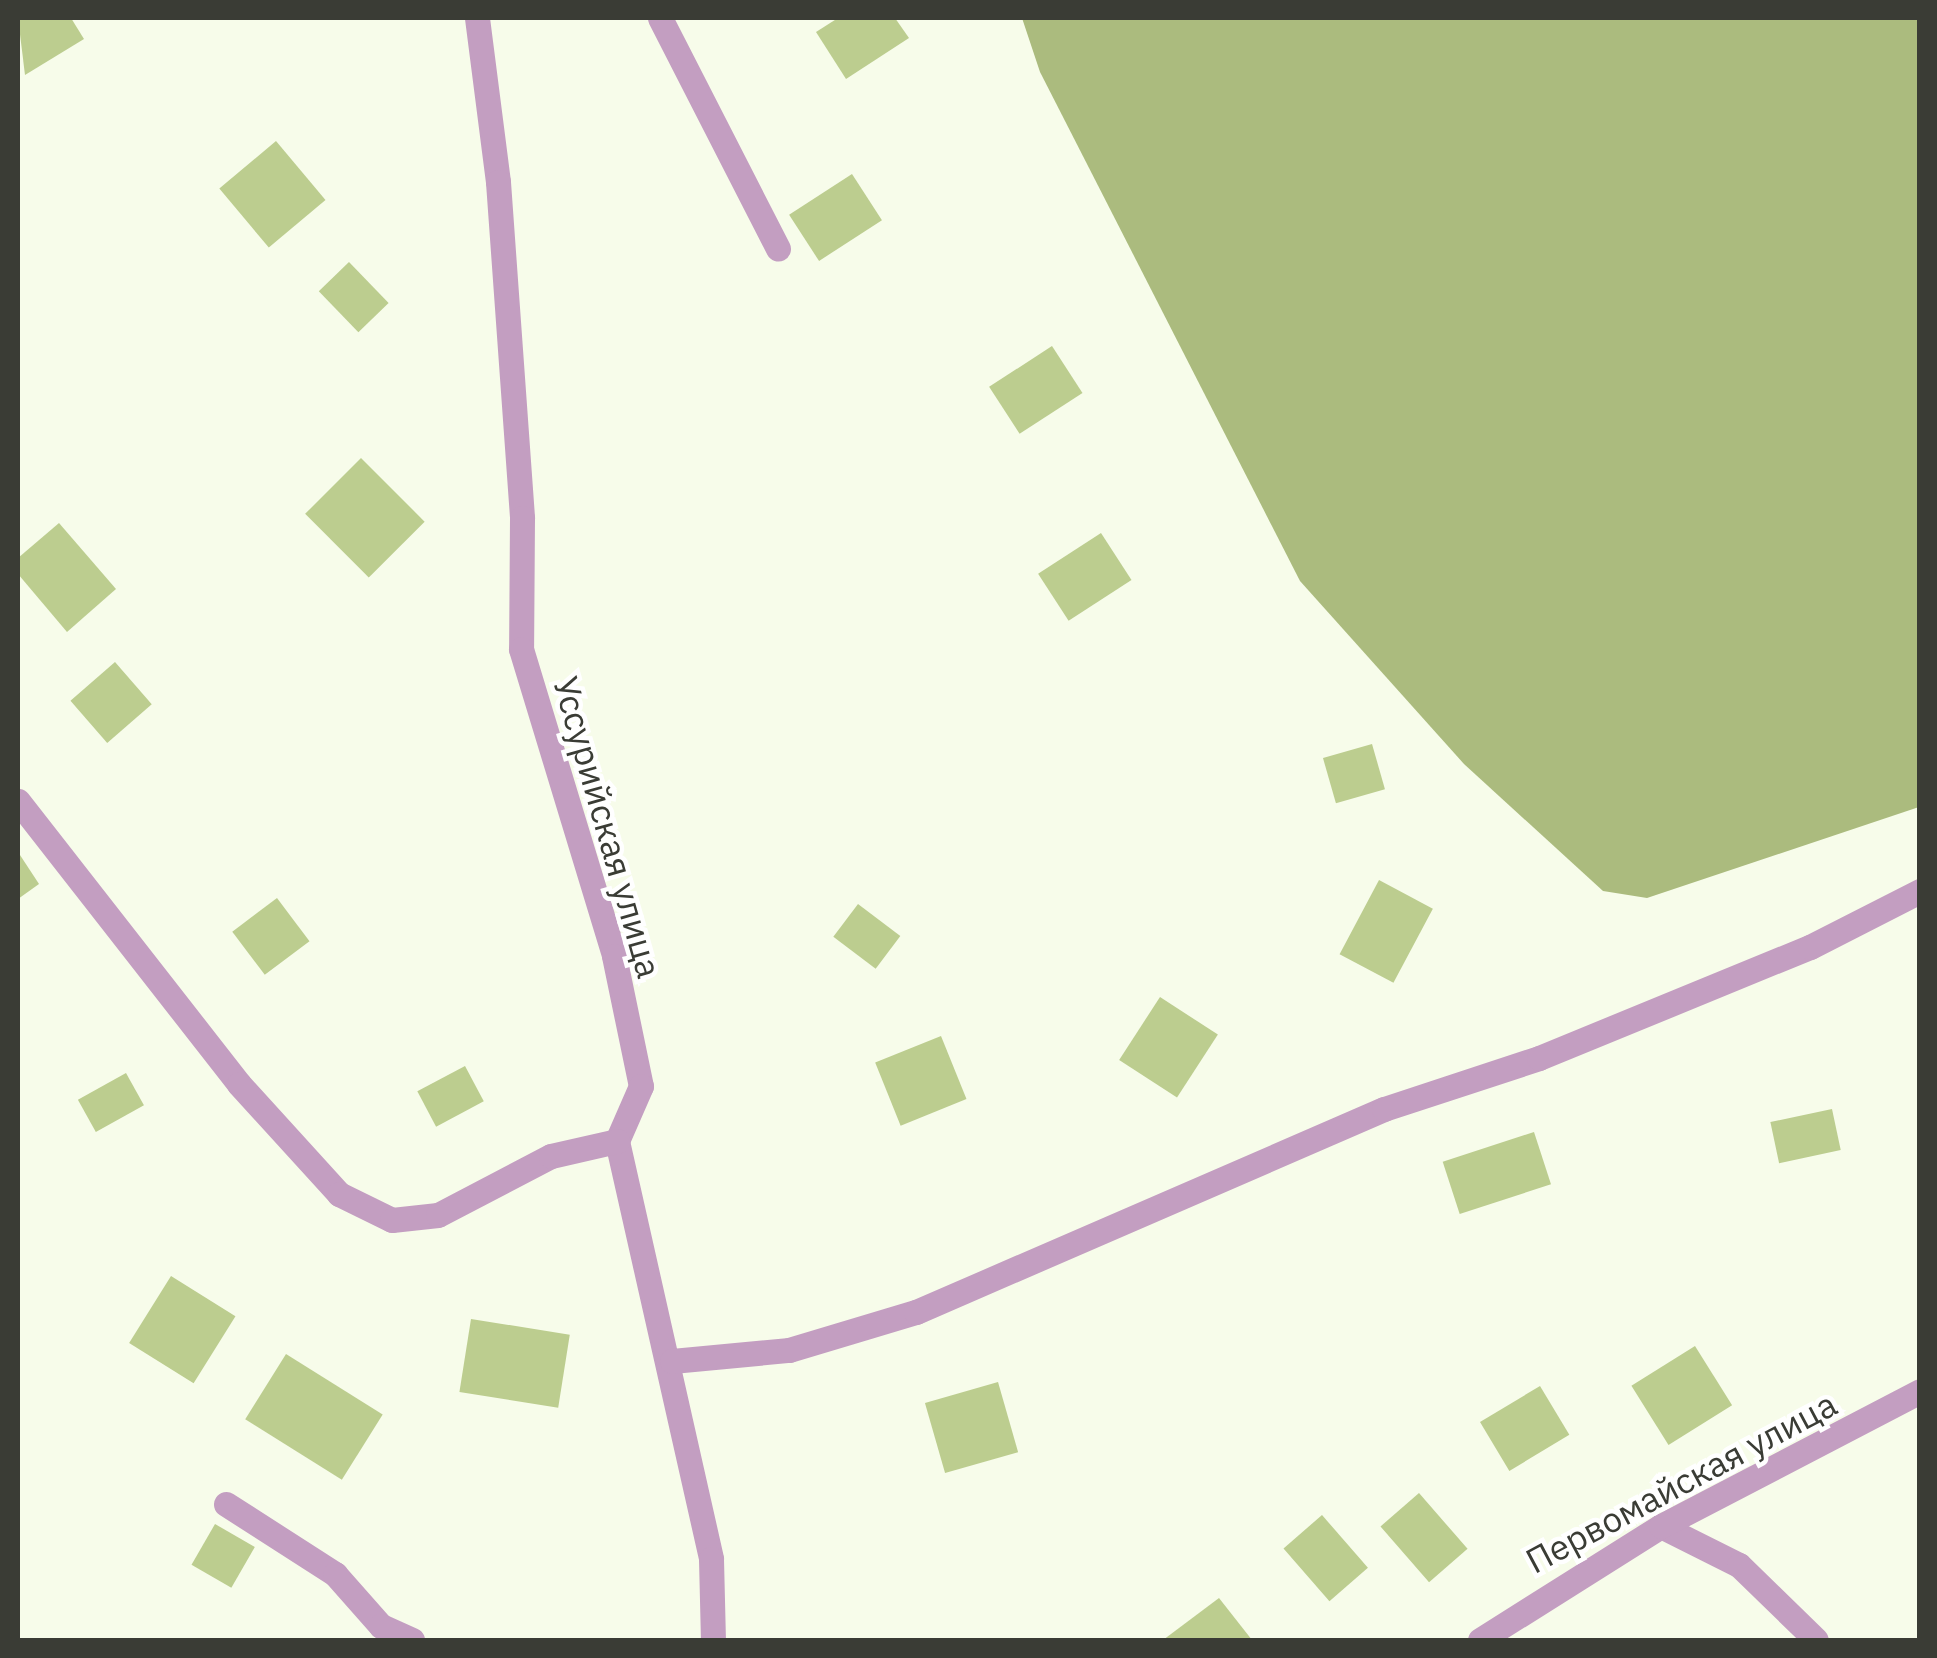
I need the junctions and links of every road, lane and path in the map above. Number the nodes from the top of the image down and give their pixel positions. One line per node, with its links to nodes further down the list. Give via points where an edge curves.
1 (477, 18): 6 (street, Уссурийская улица, via 519,478 520,649 614,956 641,1086)
2 (660, 18): 3 (street)
3 (778, 250)
4 (18, 801): 6 (street, via 239,1084 339,1194 392,1220 438,1215 551,1156)
5 (1920, 890): 7 (street, via 1810,947 1539,1058 1384,1109 916,1312 789,1350)
6 (617, 1141): 7 (street)
7 (672, 1361): 12 (street, via 711,1559)
8 (1920, 1391): 10 (street, Первомайская улица)
9 (226, 1504): 11 (street, via 334,1574 381,1626)
10 (1662, 1526): 13 (street, Первомайская улица); 14 (street, via 1740,1564)
11 (412, 1640)
12 (712, 1640)
13 (1480, 1640)
14 (1816, 1640)

